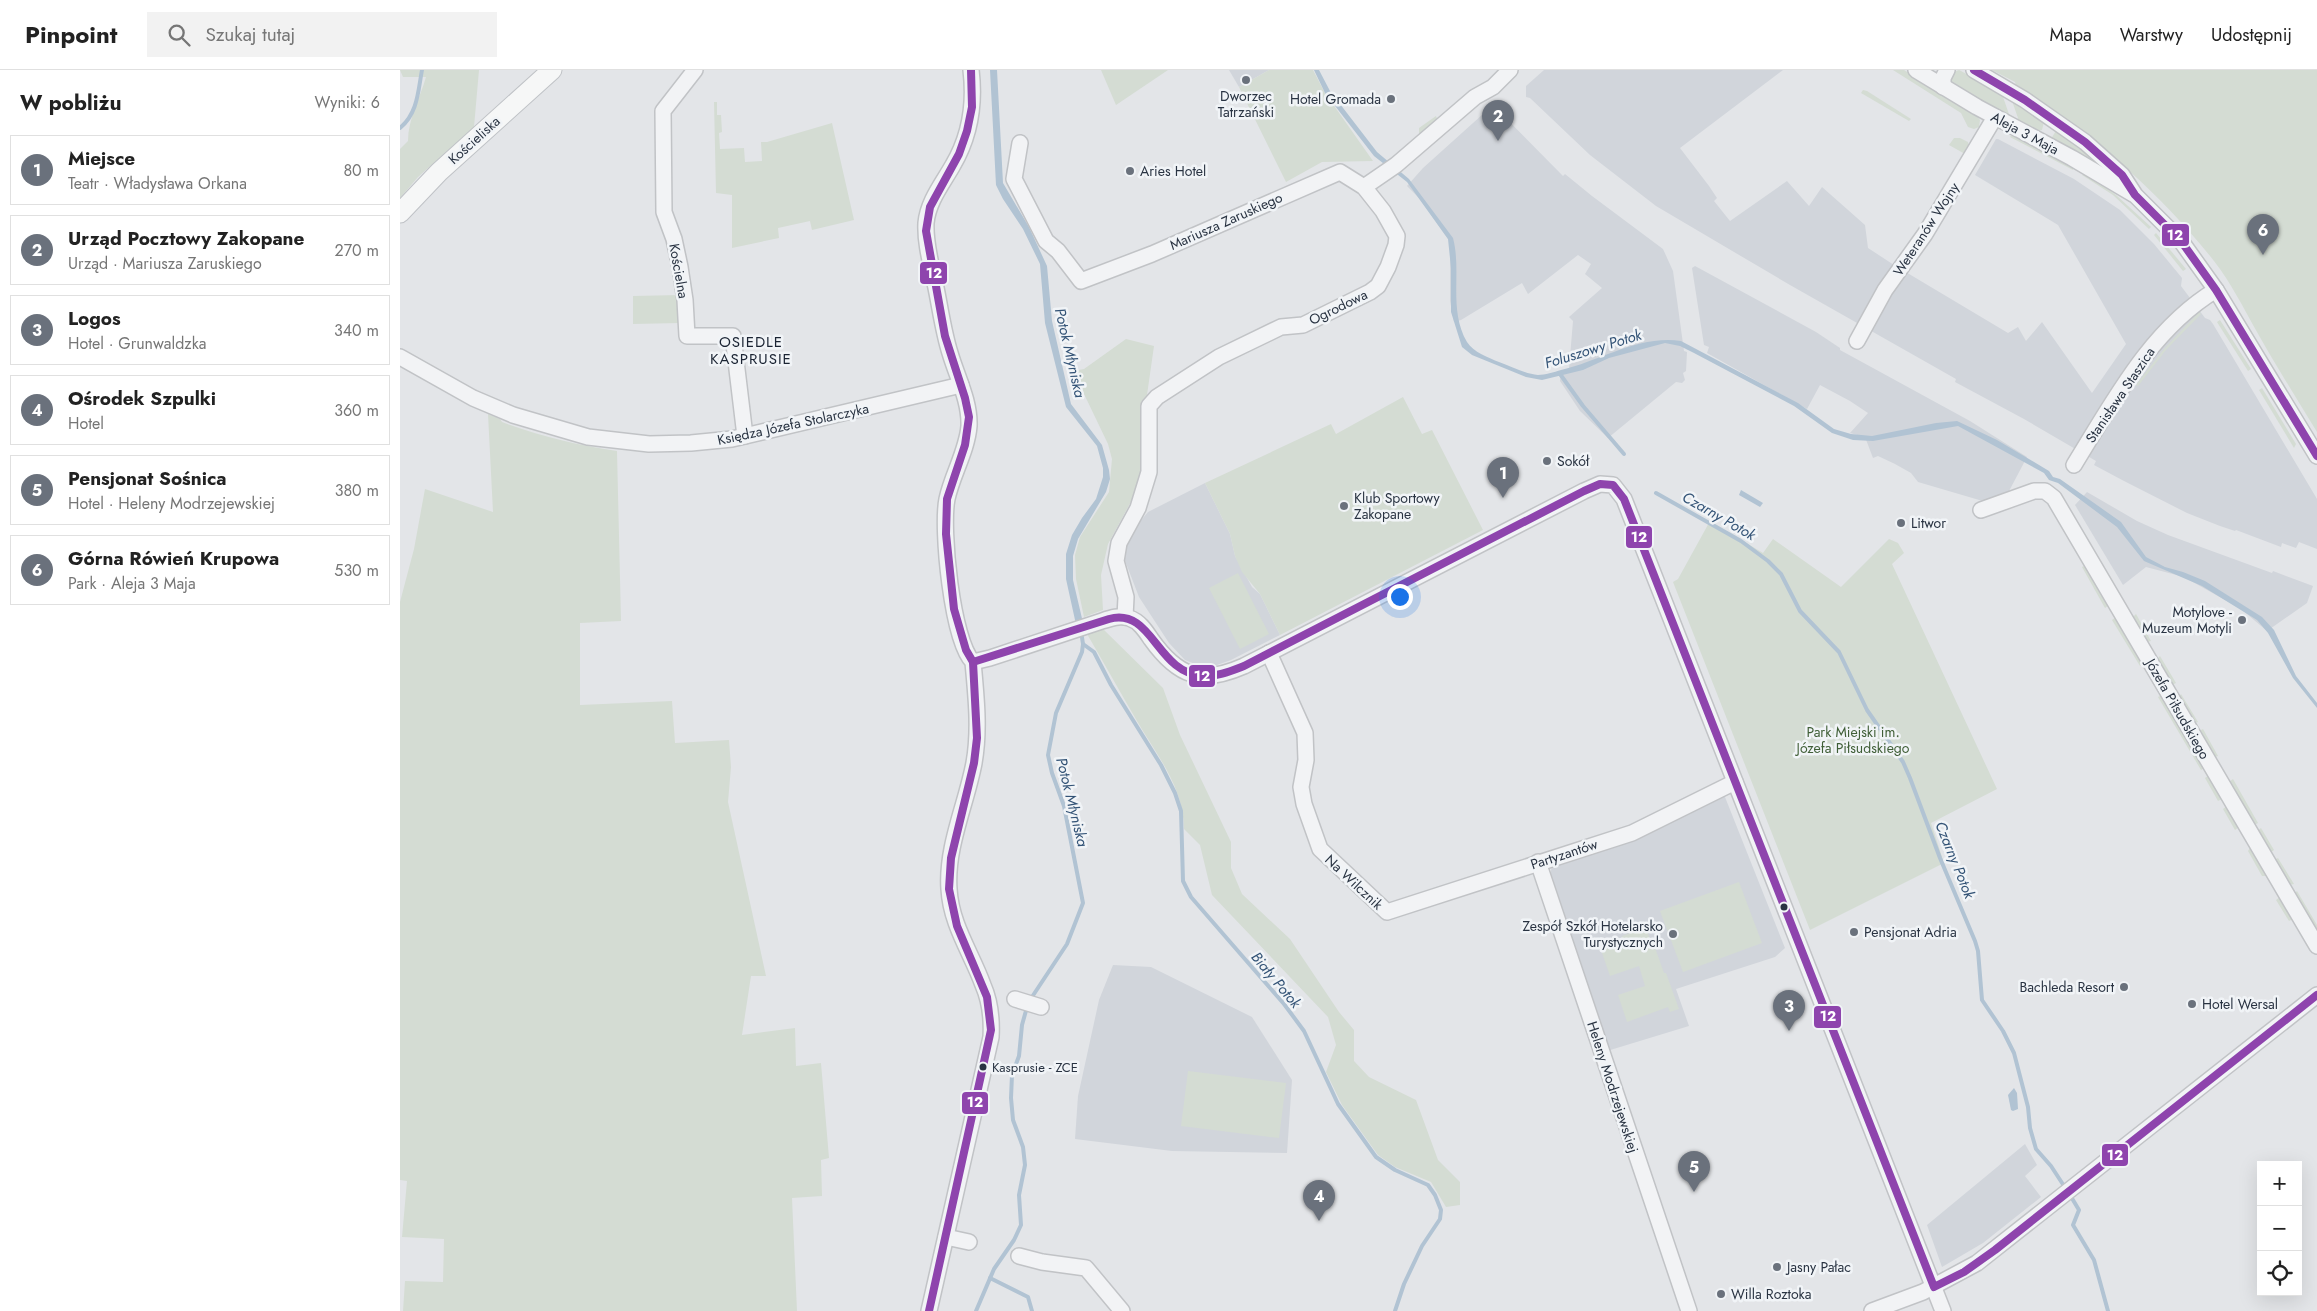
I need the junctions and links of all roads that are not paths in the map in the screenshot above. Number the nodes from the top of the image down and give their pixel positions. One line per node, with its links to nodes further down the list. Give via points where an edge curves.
1 (552, 70): 15 (main road, Kościeliska, via 439,172)
2 (695, 70): 20 (street, Kościelna, via 663,111 664,212 680,267 687,336 733,336)
3 (971, 70): 19 (street, via 972,102 968,131 932,203 926,226 945,334)
4 (1510, 70): 13 (street, via 1493,87 1475,97 1396,165)
5 (1916, 70): 8 (street, Aleja 3 Maja)
6 (1947, 70): 8 (street)
7 (1974, 70): 10 (street, Aleja 3 Maja)
8 (1943, 87): 9 (street, Aleja 3 Maja)
9 (1995, 117): 11 (street, Aleja 3 Maja); 17 (street, Weteranów Wojny, via 1925,234 1885,290)
10 (2053, 118): 11 (street, via 2049,134); 14 (street, Aleja 3 Maja, via 2122,175)
11 (2039, 140): 14 (street, Aleja 3 Maja)
12 (1020, 143): 13 (street, Mariusza Zaruskiego, via 1014,179 1046,241 1081,281 1152,254 1340,172)
13 (1364, 188): 24 (street, Ogrodowa, via 1383,211 1397,236 1388,267 1378,286 1302,324 1281,327 1219,357 1157,397 1149,406 1149,472 1138,508 1119,543 1116,561 1126,597)
14 (2135, 195): 16 (street, Aleja 3 Maja, via 2190,251)
15 (400, 213)
16 (2216, 290): 21 (street, Aleja 3 Maja); 22 (street, Stanisława Staszica, via 2192,306 2149,351)
17 (1857, 341)
18 (400, 356): 20 (street, Księdza Józefa Stolarczyka, via 493,408 574,434 661,444)
19 (961, 385): 20 (street, Księdza Józefa Stolarczyka); 26 (street, via 968,410 968,430 948,494 946,535 949,581 967,654)
20 (745, 436)
21 (2317, 456)
22 (2074, 465)
23 (1981, 510): 30 (street, Józefa Piłsudskiego, via 2028,493 2045,491 2061,508)
24 (1125, 617): 25 (street, via 1140,624 1170,662 1195,676 1222,675); 26 (street, via 1095,623)
25 (1269, 653): 27 (street, via 1584,491 1597,485 1613,485 1624,499); 29 (street, Na Wilcznik, via 1305,732 1301,787 1320,849)
26 (973, 662): 34 (street, via 978,713 976,750 948,887 955,924 986,993 991,1037)
27 (1735, 782): 28 (street, Partyzantów, via 1632,833); 37 (street)
28 (1538, 862): 29 (street, Partyzantów); 40 (street, Heleny Modrzejewskiej)
29 (1387, 912)
30 (2317, 946)
31 (2317, 994): 37 (street, via 1977,1263)
32 (1015, 999): 33 (street)
33 (1041, 1007)
34 (946, 1237): 35 (street); 38 (street)
35 (969, 1242)
36 (1019, 1256): 39 (street, via 1086,1268)
37 (1934, 1287): 41 (street); 42 (street)
38 (929, 1311)
39 (1122, 1311)
40 (1689, 1311)
41 (1872, 1311)
42 (1943, 1311)

